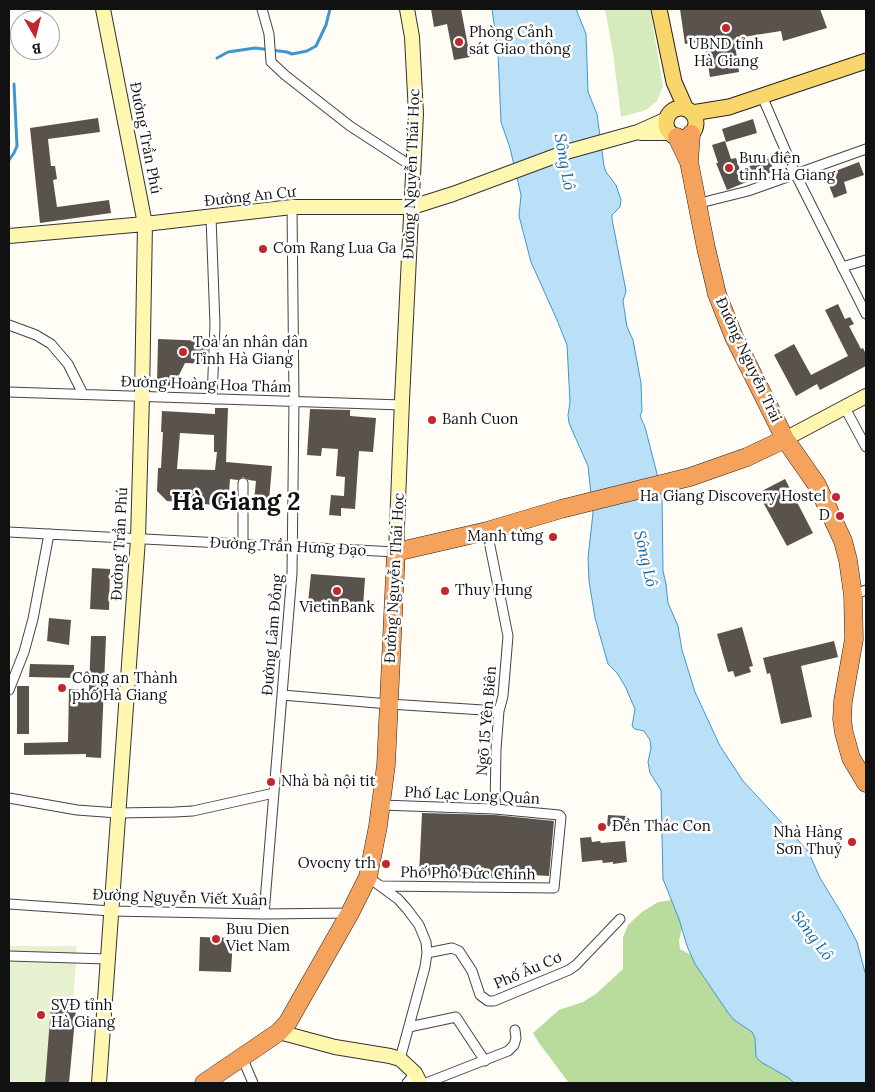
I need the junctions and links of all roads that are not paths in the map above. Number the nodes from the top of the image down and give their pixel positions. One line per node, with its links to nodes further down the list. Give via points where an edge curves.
1 (103, 9): 15 (main road, Đường Trần Phú)
2 (262, 9): 9 (street, via 269,34 271,62 350,126)
3 (407, 9): 9 (main road, Đường Nguyễn Thái Học, via 412,37 416,114)
4 (659, 9): 7 (main road, Đường Nguyễn Trãi)
5 (866, 61): 6 (main road)
6 (762, 96): 7 (main road); 10 (street)
7 (682, 123): 11 (highway, Đường Nguyễn Trãi); 12 (main road, Đường An Cư, via 566,152)
8 (866, 149): 10 (street)
9 (413, 166): 12 (main road, Đường Nguyễn Thái Học)
10 (796, 175): 11 (street); 18 (street)
11 (696, 204): 29 (highway, Đường Nguyễn Trãi, via 717,294)
12 (412, 207): 13 (main road, Đường An Cư); 27 (main road, Đường Nguyễn Thái Học)
13 (292, 208): 14 (main road, Đường An Cư); 26 (street, Đường Lâm Đồng)
14 (211, 217): 15 (main road, Đường An Cư); 25 (street, via 215,325)
15 (145, 224): 16 (main road, Đường An Cư); 23 (main road, Đường Trần Phú)
16 (9, 236)
17 (866, 260): 18 (street)
18 (842, 267): 19 (street)
19 (866, 314)
20 (9, 325): 22 (street, via 51,344 68,364)
21 (9, 392): 22 (street, Đường Hoàng Hoa Thám)
22 (83, 394): 23 (street, Đường Hoàng Hoa Thám)
23 (142, 396): 25 (street, Đường Hoàng Hoa Thám); 35 (main road, Đường Trần Phú)
24 (866, 396): 28 (main road)
25 (212, 399): 26 (street, Đường Hoàng Hoa Thám)
26 (294, 402): 27 (street, Đường Hoàng Hoa Thám); 37 (street, Đường Lâm Đồng)
27 (402, 405): 38 (main road, Đường Nguyễn Thái Học)
28 (845, 408): 29 (main road); 30 (street)
29 (785, 439): 32 (highway, Đường Trần Hưng Đạo, via 747,457 690,477 561,508); 39 (highway, Đường Nguyễn Trãi, via 817,485 843,541)
30 (866, 447)
31 (243, 483): 36 (street)
32 (487, 531): 38 (highway, Đường Trần Hưng Đạo); 43 (street, Ngõ 15 Yên Biên, via 508,636 504,696)
33 (9, 532): 34 (street, Đường Trần Hưng Đạo)
34 (49, 534): 35 (street, Đường Trần Hưng Đạo); 40 (street, via 33,619)
35 (138, 539): 36 (street, Đường Trần Hưng Đạo); 49 (main road, Đường Trần Phú)
36 (243, 544): 37 (street, Đường Trần Hưng Đạo)
37 (293, 547): 38 (street, Đường Trần Hưng Đạo); 41 (street, Đường Lâm Đồng)
38 (396, 552): 42 (highway, Đường Nguyễn Thái Học)
39 (860, 592): 44 (highway, Đường Nguyễn Trãi, via 842,719 851,758)
40 (9, 690)
41 (282, 695): 42 (street); 45 (street, Đường Lâm Đồng)
42 (389, 704): 43 (street); 47 (highway, Đường Nguyễn Thái Học)
43 (498, 711): 48 (street, Ngõ 15 Yên Biên)
44 (866, 783)
45 (274, 793): 49 (street, via 193,811); 55 (street, Đường Lâm Đồng)
46 (9, 798): 49 (street, via 77,810)
47 (381, 805): 48 (street, Phố Lạc Long Quân); 50 (highway, Đường Nguyễn Thái Học, via 372,861)
48 (495, 809): 51 (street, Phố Lạc Long Quân, via 561,816)
49 (118, 813): 53 (main road, Đường Trần Phú)
50 (375, 882): 51 (street, Phố Phó Đức Chính); 54 (highway, Đường Nguyễn Thái Học); 57 (street, via 398,899 419,925)
51 (555, 888)
52 (9, 904): 53 (street, Đường Nguyễn Viết Xuân)
53 (110, 911): 55 (street, Đường Nguyễn Viết Xuân); 59 (main road, Đường Trần Phú)
54 (350, 913): 55 (street, Đường Nguyễn Viết Xuân); 62 (highway, Đường Nguyễn Thái Học, via 298,1007)
55 (264, 914)
56 (620, 920): 57 (street, Phố Âu Cơ, via 569,970 494,1001 480,995 472,971 459,951 452,948)
57 (427, 953): 60 (street)
58 (9, 956): 59 (street)
59 (107, 959): 67 (main road, Đường Trần Phú)
60 (408, 1027): 64 (street); 65 (street, via 456,1017)
61 (515, 1030): 65 (street, via 514,1045)
62 (279, 1032): 63 (highway, Đường Nguyễn Thái Học); 64 (main road)
63 (242, 1057): 68 (highway, Đường Nguyễn Thái Học); 69 (street)
64 (400, 1059): 66 (main road)
65 (485, 1061): 70 (street)
66 (414, 1080)
67 (99, 1083)
68 (204, 1083)
69 (253, 1083)
70 (426, 1083)

